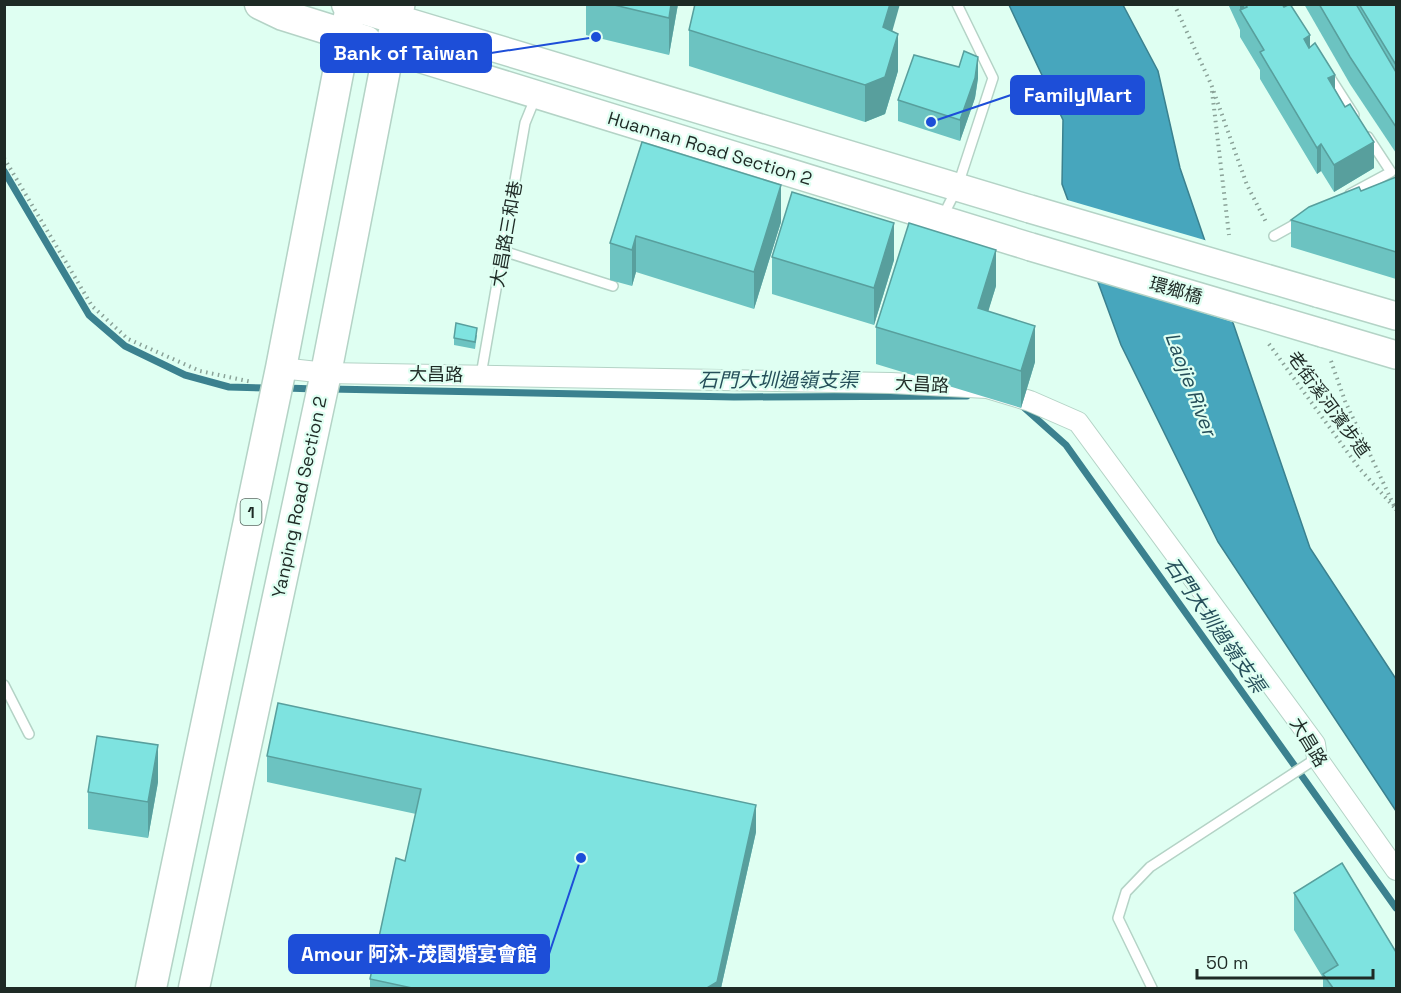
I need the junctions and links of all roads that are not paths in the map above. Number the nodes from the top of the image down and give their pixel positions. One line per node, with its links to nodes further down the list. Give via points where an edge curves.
1 (260, 4): 5 (main road)
2 (957, 4): 9 (lane, via 993,78)
3 (350, 5): 4 (main road, 1); 5 (main road, 1)
4 (399, 12): 6 (main road, Yanping Road Section 2); 9 (main road, Huannan Road Section 2)
5 (347, 35): 6 (main road); 22 (main road, 1)
6 (389, 49): 8 (main road, Huannan Road Section 2); 20 (main road, Yanping Road Section 2)
7 (1322, 64): 10 (lane, via 1391,172)
8 (537, 94): 13 (main road, Huannan Road Section 2); 16 (lane, 大昌路三和巷, via 525,123)
9 (957, 188): 11 (main road, Huannan Road Section 2); 13 (lane)
10 (1342, 199)
11 (1030, 209): 18 (main road, 環鄉橋, bridge)
12 (1313, 214): 14 (lane)
13 (941, 221): 15 (main road, Huannan Road Section 2)
14 (1274, 236)
15 (1031, 247): 19 (main road, 環鄉橋, bridge)
16 (503, 251): 17 (lane); 21 (lane, 大昌路三和巷)
17 (613, 286)
18 (1396, 316)
19 (1396, 356)
20 (326, 373): 21 (street, 大昌路); 22 (street, 大昌路); 29 (main road, Yanping Road Section 2)
21 (481, 375): 25 (street, 大昌路, via 891,382 987,388 1078,422)
22 (279, 376): 28 (main road, 1)
23 (4, 685): 24 (lane)
24 (29, 734)
25 (1316, 751): 26 (street, via 1327,751); 27 (street, 大昌路); 30 (lane, via 1150,867 1126,892 1119,918)
26 (1396, 847)
27 (1396, 870)
28 (151, 988)
29 (194, 988)
30 (1152, 988)

